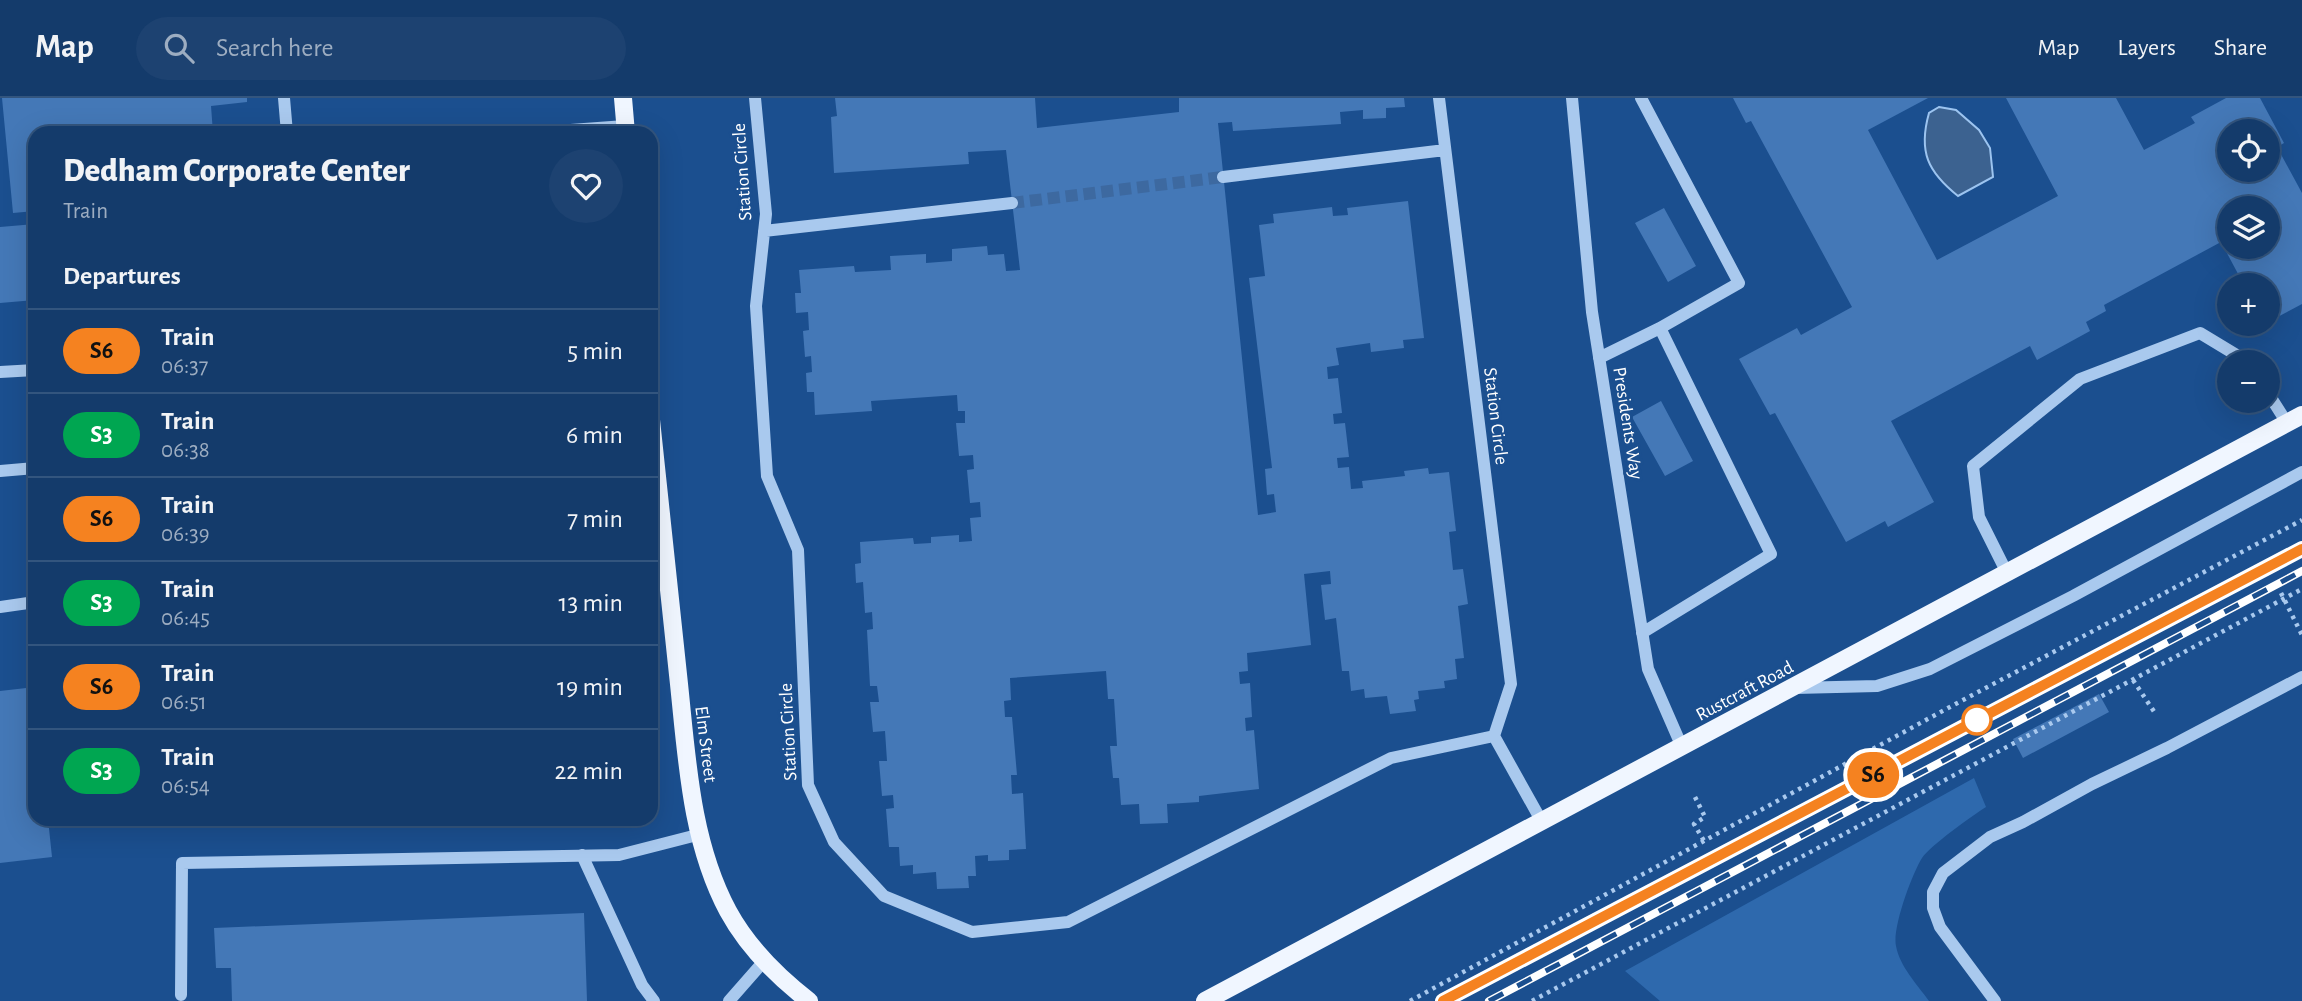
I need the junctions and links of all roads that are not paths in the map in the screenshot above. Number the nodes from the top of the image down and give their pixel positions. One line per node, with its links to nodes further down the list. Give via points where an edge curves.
1 (284, 98): 7 (lane)
2 (623, 98): 8 (main road)
3 (755, 98): 12 (lane, Station Circle)
4 (1439, 98): 9 (lane, Station Circle)
5 (1572, 98): 15 (lane, Presidents Way)
6 (1642, 98): 13 (lane, via 1739,283)
7 (286, 126)
8 (626, 126)
9 (1445, 150): 10 (lane); 30 (lane, Station Circle, via 1511,684)
10 (1223, 177)
11 (1012, 203): 12 (lane)
12 (764, 231): 30 (lane, Station Circle, via 756,306 767,476 798,550 808,785 834,842 884,896 972,932 1068,922 1391,758)
13 (1660, 328): 15 (lane); 27 (lane, via 1771,554)
14 (2228, 350): 24 (lane, via 2200,333 2080,379 1973,466 1979,517)
15 (1599, 358): 27 (lane, Presidents Way)
16 (28, 370): 17 (lane)
17 (0, 372)
18 (2280, 405): 19 (lane)
19 (2294, 419): 24 (main road, Rustcraft Road)
20 (28, 469): 21 (lane)
21 (0, 471)
22 (2302, 472): 29 (lane, via 1930,669 1877,686)
23 (658, 530): 33 (main road, Elm Street)
24 (2007, 573): 29 (main road, Rustcraft Road)
25 (28, 602): 26 (lane)
26 (0, 607)
27 (1642, 633): 31 (lane, Presidents Way, via 1648,669)
28 (2302, 677): 41 (lane, via 1990,837 1943,873 1933,892 1940,927)
29 (1791, 688): 31 (main road, Rustcraft Road)
30 (1494, 736): 32 (lane)
31 (1682, 747): 32 (main road, Rustcraft Road)
32 (1542, 822): 40 (main road, Rustcraft Road)
33 (701, 834): 34 (lane, via 619,855); 35 (main road, Elm Street, via 728,910)
34 (582, 855): 36 (lane, via 182,863); 37 (lane, via 642,985)
35 (769, 964): 38 (lane); 39 (main road)
36 (181, 995)
37 (654, 1001)
38 (729, 1001)
39 (809, 1001)
40 (1205, 1001)
41 (1995, 1001)

